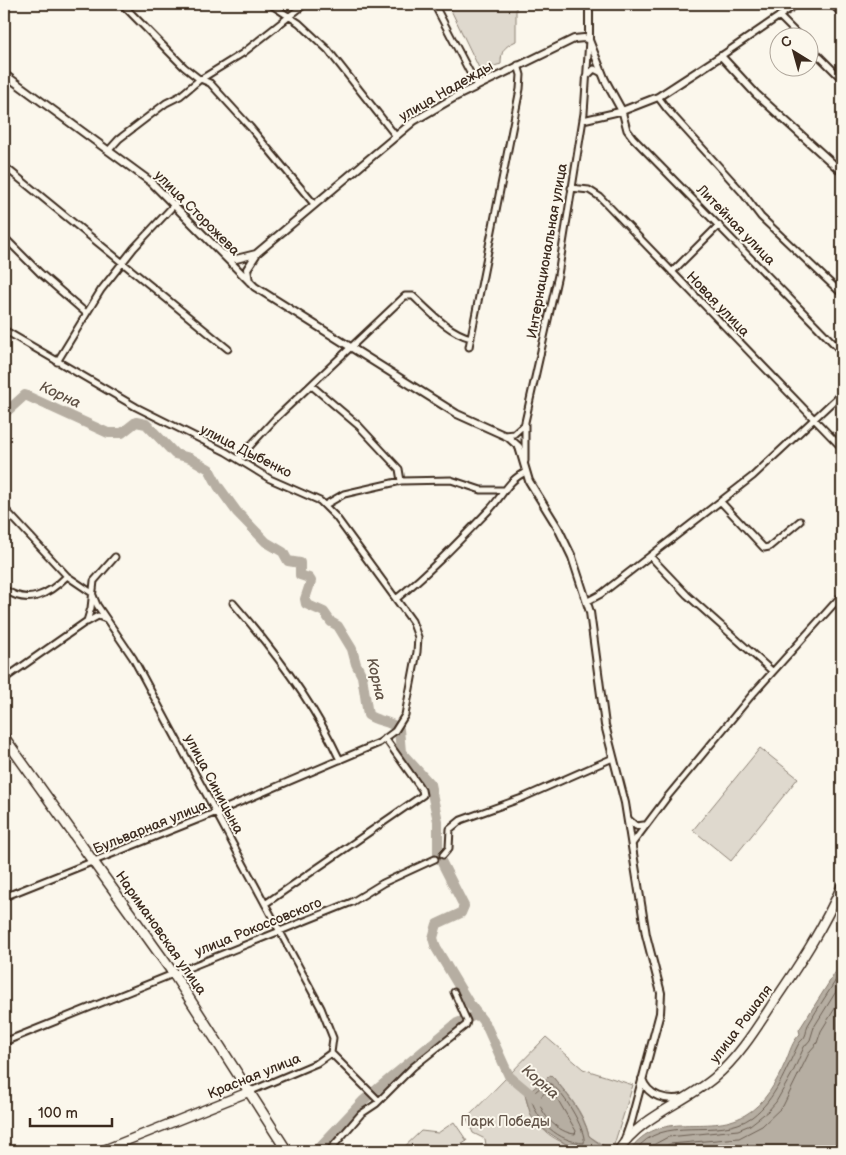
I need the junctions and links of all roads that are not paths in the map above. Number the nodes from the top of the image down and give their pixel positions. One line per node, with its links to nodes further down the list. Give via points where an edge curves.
1 (122, 4): 19 (street, via 184,67)
2 (270, 4): 10 (street)
3 (305, 4): 10 (street)
4 (434, 4): 21 (street)
5 (589, 4): 12 (street, Интернациональная улица)
6 (797, 4): 9 (street)
7 (832, 4): 8 (street)
8 (842, 14)
9 (779, 16): 11 (street); 14 (street)
10 (288, 17): 19 (street, via 239,56); 25 (street, via 332,54)
11 (790, 28)
12 (589, 40): 15 (street, улица Надежды, via 574,39); 17 (street, Интернациональная улица); 18 (street, Интернациональная улица)
13 (818, 55): 20 (street)
14 (722, 56): 22 (street); 28 (street, via 756,94)
15 (518, 66): 21 (street, улица Надежды); 42 (street, via 520,89)
16 (4, 74): 26 (street, улица Сторожева)
17 (602, 74): 18 (street, via 594,69); 23 (street, Интернациональная улица)
18 (586, 77): 24 (street, Интернациональная улица)
19 (201, 79): 26 (street, via 119,139); 31 (street, via 210,84 244,121)
20 (842, 79)
21 (477, 86): 25 (street, улица Надежды, via 430,111)
22 (658, 97): 23 (street); 39 (street, via 758,213)
23 (622, 111): 24 (street); 32 (street, Литейная улица, via 626,128 633,138)
24 (583, 120): 29 (street, Интернациональная улица)
25 (395, 135): 31 (street, улица Надежды)
26 (109, 150): 30 (street, улица Сторожева)
27 (4, 166): 36 (street)
28 (842, 172)
29 (571, 188): 37 (street, Новая улица, via 589,190 600,197); 51 (street, Интернациональная улица, via 558,274)
30 (175, 204): 35 (street, улица Сторожева); 36 (street)
31 (314, 204): 34 (street, улица Надежды)
32 (719, 225): 37 (street); 46 (street, Литейная улица)
33 (4, 237): 40 (street)
34 (260, 251): 35 (street, улица Надежды, via 242,259); 38 (street, улица Надежды, via 247,266)
35 (219, 252): 38 (street, улица Сторожева)
36 (122, 262): 40 (street); 45 (street)
37 (672, 272): 50 (street, Новая улица)
38 (250, 283): 44 (street, улица Сторожева)
39 (842, 294)
40 (86, 313): 47 (street)
41 (4, 330): 47 (street, улица Дыбенко)
42 (471, 338): 43 (street); 44 (street, via 429,313 409,295)
43 (469, 347)
44 (350, 348): 48 (street); 52 (street, улица Сторожева, via 466,420)
45 (228, 349)
46 (842, 352)
47 (57, 362): 55 (street, улица Дыбенко)
48 (312, 386): 55 (street, via 269,424); 58 (street, via 359,426 400,468)
49 (842, 393): 50 (street)
50 (814, 420): 54 (street, Новая улица); 60 (street)
51 (525, 422): 52 (street, via 516,432); 56 (street, Интернациональная улица)
52 (505, 435): 53 (street, улица Сторожева)
53 (515, 442): 56 (street, Интернациональная улица)
54 (842, 448)
55 (238, 460): 61 (street, улица Дыбенко)
56 (525, 464): 57 (street, Интернациональная улица)
57 (526, 472): 59 (street, via 515,478); 71 (street, Интернациональная улица, via 567,546)
58 (401, 481): 59 (street, via 451,480 481,490); 61 (street, via 344,494)
59 (506, 490): 70 (street, via 452,548)
60 (722, 502): 63 (street, via 764,548); 64 (street)
61 (325, 505): 70 (street, улица Дыбенко)
62 (4, 508): 66 (street, улица Синицына)
63 (800, 521)
64 (650, 556): 71 (street); 75 (street, via 687,595)
65 (114, 557): 68 (street, via 96,578)
66 (67, 576): 67 (street, via 40,597 18,596); 68 (street, улица Синицына)
67 (4, 589)
68 (92, 593): 73 (street, улица Синицына); 74 (street, via 90,612)
69 (842, 595): 75 (street)
70 (396, 599): 77 (street, улица Дыбенко, via 416,629 417,652)
71 (588, 601): 80 (street, Интернациональная улица, via 605,725)
72 (233, 603): 81 (street, via 297,688)
73 (109, 621): 74 (street, via 98,616); 82 (street, улица Синицына, via 133,658)
74 (84, 624): 76 (street)
75 (772, 671): 84 (street)
76 (4, 679)
77 (401, 723): 79 (street, Бульварная улица)
78 (4, 737): 88 (main road, Наримановская улица)
79 (385, 738): 81 (street, Бульварная улица); 91 (street, via 422,790 422,797)
80 (613, 758): 83 (street, Интернациональная улица); 86 (street, via 530,795 461,820 450,829 449,848)
81 (340, 760): 82 (street, Бульварная улица)
82 (217, 812): 88 (street, Бульварная улица); 91 (street, улица Синицына)
83 (628, 817): 84 (street, via 636,826); 85 (street, Интернациональная улица)
84 (648, 821): 85 (street)
85 (632, 844): 97 (street, Интернациональная улица, via 646,935 662,1001)
86 (443, 854)
87 (434, 859): 92 (street, улица Рокоссовского, via 352,902)
88 (94, 862): 90 (street, Бульварная улица); 93 (main road, Наримановская улица)
89 (842, 885): 99 (main road, улица Рошаля, via 814,942 755,1030 722,1071)
90 (4, 897)
91 (265, 904): 92 (street, улица Синицына)
92 (280, 930): 93 (street, улица Рокоссовского); 96 (street, улица Синицына, via 323,1013 333,1038)
93 (173, 973): 95 (street, улица Рокоссовского); 98 (main road, Наримановская улица)
94 (454, 992): 100 (street, via 466,1018 464,1027 413,1067)
95 (4, 1042)
96 (331, 1053): 98 (street, Красная улица, via 317,1063); 100 (street)
97 (642, 1078): 99 (street, via 646,1088 660,1097); 101 (street, Интернациональная улица, via 631,1122)
98 (251, 1092): 102 (main road, Красная улица); 103 (main road, Наримановская улица)
99 (686, 1097): 101 (main road, улица Рошаля, via 640,1126)
100 (378, 1102): 104 (street, via 362,1114)
101 (620, 1148)
102 (101, 1151)
103 (286, 1151)
104 (329, 1151)

